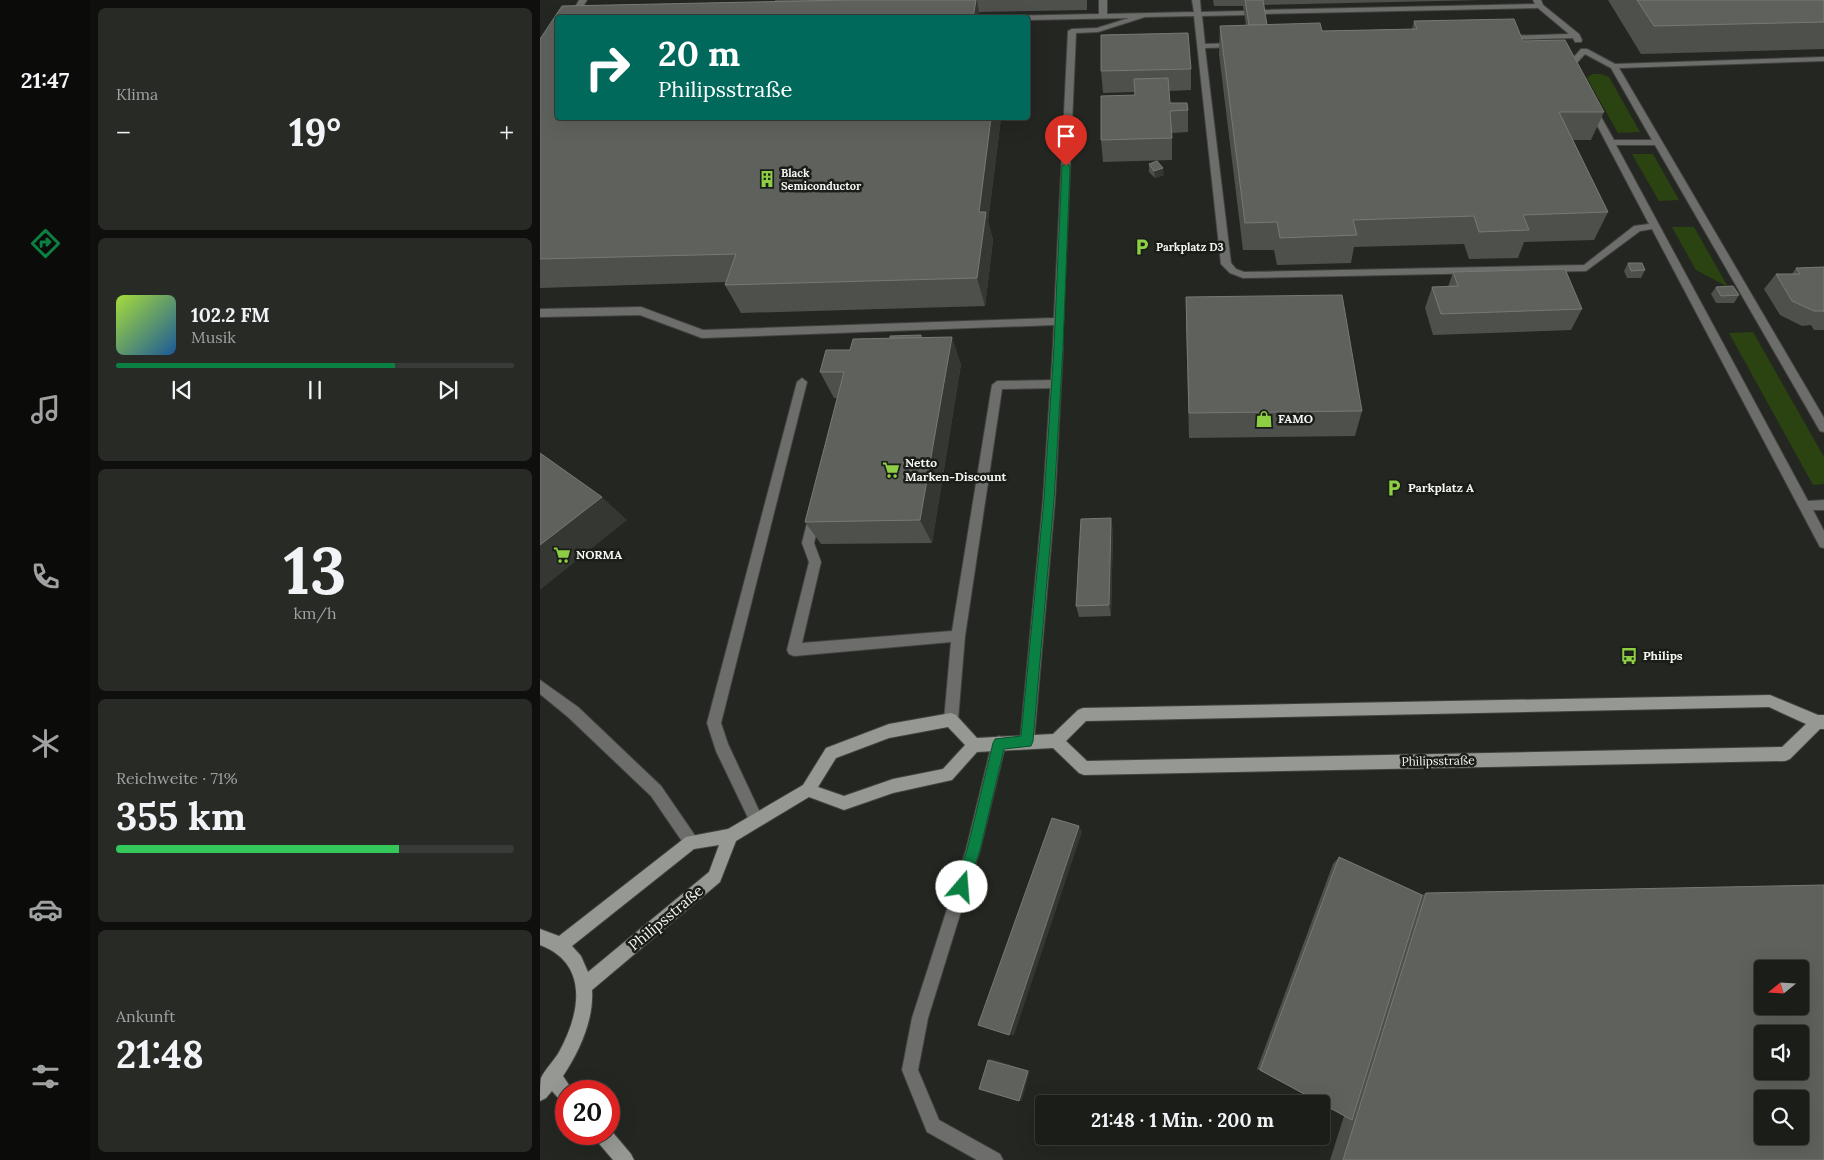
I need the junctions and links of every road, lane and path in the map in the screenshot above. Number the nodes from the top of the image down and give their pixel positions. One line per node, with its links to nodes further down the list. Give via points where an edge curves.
1 (582, 0): 9 (street)
2 (1103, 0): 10 (street)
3 (1196, 0): 7 (street)
4 (1538, 3): 6 (street); 12 (street)
5 (1244, 12): 7 (street)
6 (1261, 12)
7 (1198, 13): 8 (street); 15 (street)
8 (1148, 14): 10 (street); 25 (street, via 1098,30 1072,31)
9 (574, 15)
10 (1103, 15): 11 (street)
11 (1030, 17)
12 (1576, 36): 13 (street); 16 (street)
13 (1501, 38)
14 (1249, 44): 15 (street)
15 (1201, 46): 23 (street, via 1226,264 1243,275 1586,268 1637,228)
16 (1584, 51): 18 (street); 19 (street, via 1570,66)
17 (1824, 59): 18 (street)
18 (1614, 66): 21 (street)
19 (1579, 84)
20 (1588, 100): 22 (street)
21 (1657, 142): 22 (street); 28 (street)
22 (1611, 143): 23 (street)
23 (1656, 226): 31 (street)
24 (540, 313): 25 (street, via 641,310 702,334)
25 (1058, 320): 27 (street)
26 (802, 382): 42 (street, via 714,723 721,746)
27 (1056, 384): 33 (street, via 997,385); 37 (street)
28 (1824, 428)
29 (818, 505): 33 (street, via 808,543 815,562 794,650)
30 (1824, 505): 31 (street)
31 (1804, 506): 32 (street)
32 (1824, 543)
33 (958, 636): 35 (street)
34 (540, 686): 44 (street, via 573,712 656,791)
35 (951, 720): 40 (street); 41 (street, via 889,730 831,753)
36 (1820, 722): 38 (street, Philipsstraße, via 1770,701 1083,715); 38 (street, Philipsstraße, via 1785,754 1084,768)
37 (1027, 741): 38 (street); 39 (street)
38 (1056, 741)
39 (1000, 743): 40 (street); 53 (street, via 973,850 920,1018 910,1070 933,1126)
40 (974, 745): 41 (street, via 947,775 893,786 844,804)
41 (808, 790): 42 (street)
42 (756, 819): 43 (street)
43 (730, 836): 44 (street); 47 (street, Philipsstraße, via 714,877)
44 (691, 842): 46 (street)
45 (540, 937): 46 (street)
46 (561, 945): 47 (street, via 576,962)
47 (584, 986): 48 (street, via 582,1016 572,1047)
48 (553, 1078): 49 (street); 50 (street)
49 (555, 1080)
50 (540, 1092)
51 (612, 1145): 52 (street)
52 (625, 1160)
53 (994, 1160)

